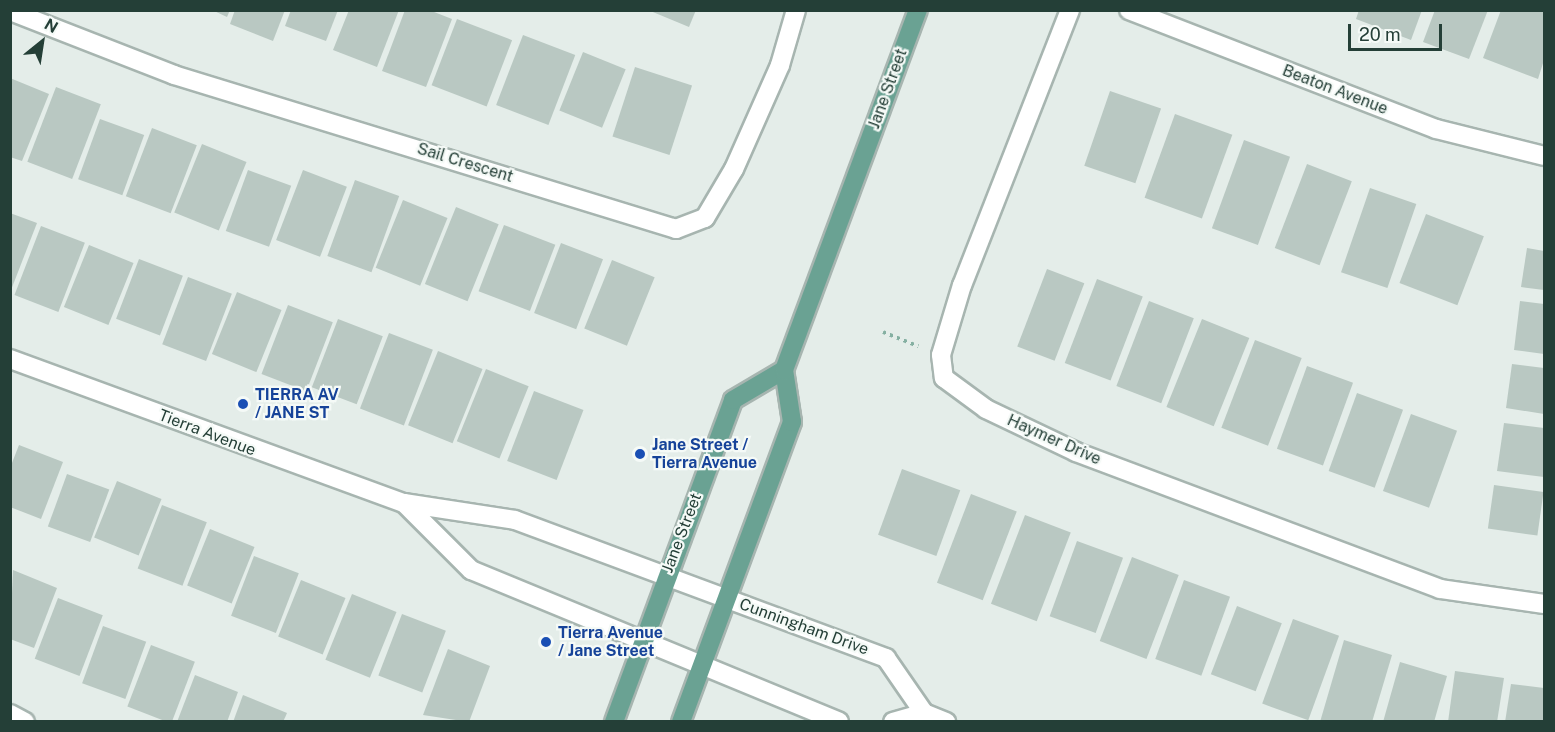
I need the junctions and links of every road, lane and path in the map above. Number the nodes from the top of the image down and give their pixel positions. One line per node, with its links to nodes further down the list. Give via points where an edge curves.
1 (796, 10): 5 (street, Sail Crescent, via 780,65 734,169 705,218 676,229 174,75)
2 (918, 10): 10 (main road, Jane Street)
3 (1070, 10): 8 (street, via 962,285)
4 (1129, 10): 6 (street, Beaton Avenue, via 1436,129)
5 (10, 11)
6 (1545, 156)
7 (883, 332): 8 (path)
8 (941, 355): 14 (street, Haymer Drive, via 944,378 986,409 1076,452 1440,589)
9 (10, 360): 11 (street, Tierra Avenue)
10 (784, 370): 12 (main road, Jane Street, via 733,400); 13 (main road, Jane Street, via 792,422)
11 (404, 503): 12 (street, Tierra Avenue, via 515,520); 15 (street, Tierra Avenue, via 471,570)
12 (666, 575): 13 (street, Tierra Avenue); 15 (main road, Jane Street)
13 (727, 598): 16 (main road, Jane Street); 17 (street, Cunningham Drive, via 886,658)
14 (1545, 604)
15 (642, 643): 16 (street); 20 (main road, Jane Street)
16 (702, 666): 21 (main road, Jane Street); 22 (street)
17 (924, 713): 23 (street); 24 (street)
18 (10, 714): 19 (street)
19 (25, 722)
20 (614, 722)
21 (681, 722)
22 (839, 722)
23 (892, 722)
24 (946, 722)

